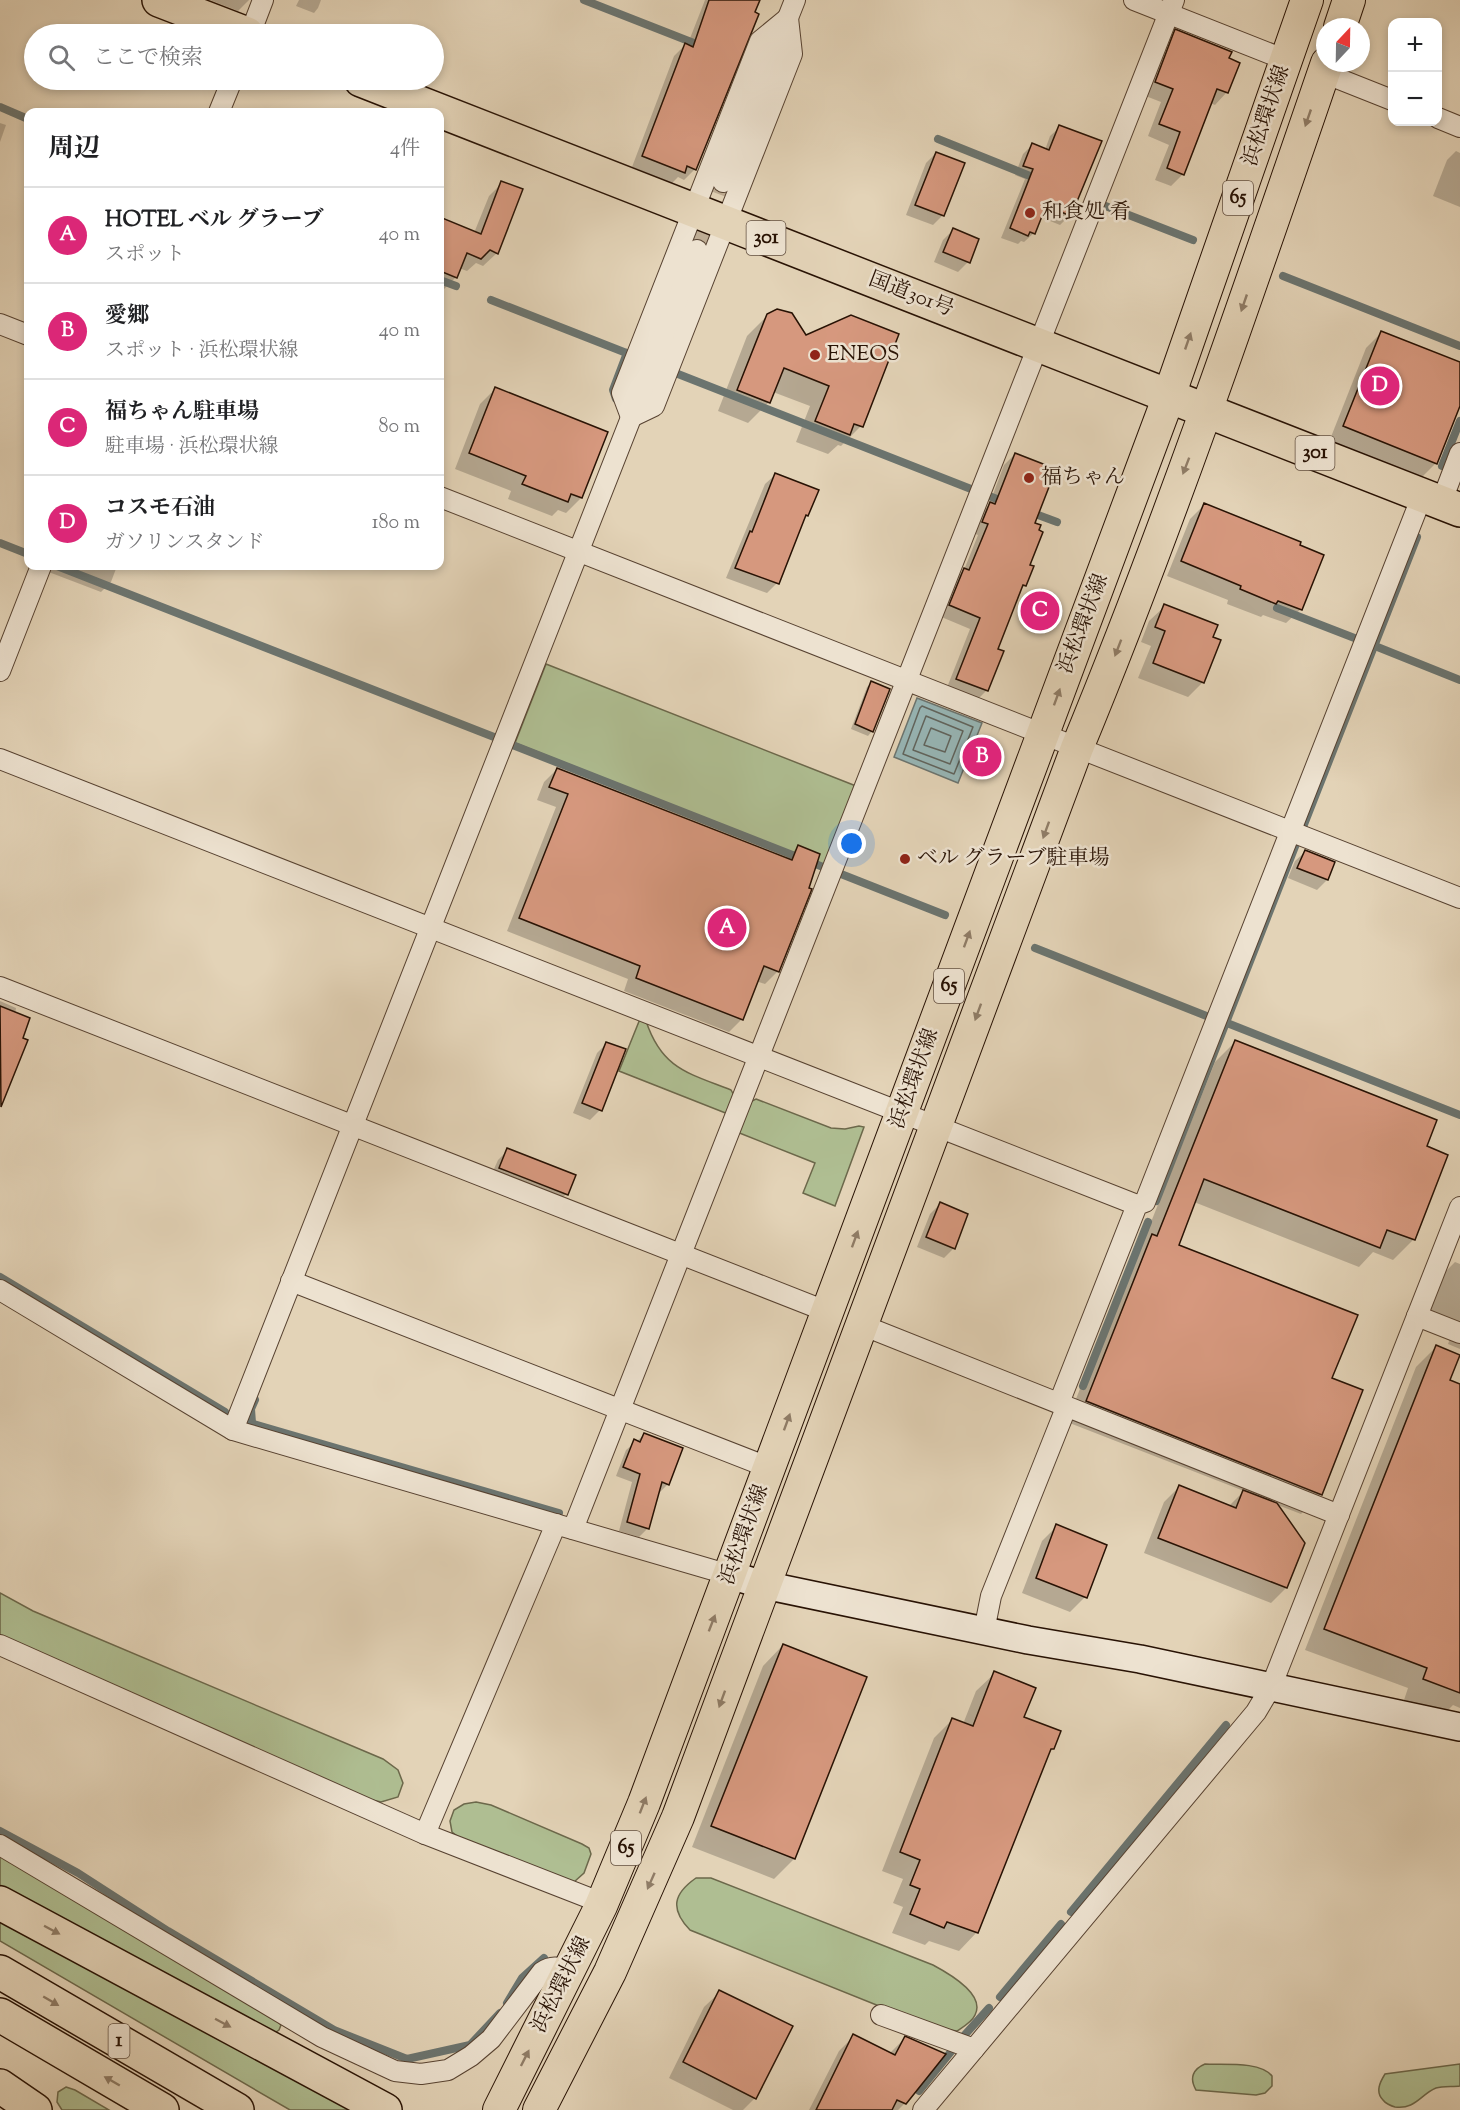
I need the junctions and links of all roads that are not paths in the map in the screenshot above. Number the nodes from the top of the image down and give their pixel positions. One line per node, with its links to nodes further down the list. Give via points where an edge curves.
1 (159, 0): 9 (highway)
2 (263, 0): 10 (street)
3 (1134, 0): 6 (street)
4 (1307, 0): 11 (main road, 浜松環状線 / 65)
5 (1349, 0): 8 (main road)
6 (1171, 7): 11 (street); 28 (street)
7 (791, 9): 22 (street); 23 (street, via 760,41); 24 (street, via 792,54)
8 (1343, 18)
9 (222, 24)
10 (252, 24)
11 (1286, 60): 29 (main road, 浜松環状線 / 65, one-way to 11)
12 (1325, 72): 30 (main road, 浜松環状線 / 65, one-way to 30)
13 (1334, 72): 16 (street)
14 (228, 90): 17 (street)
15 (387, 90): 18 (highway, 国道301号 / 301)
16 (1388, 98)
17 (221, 108)
18 (433, 108)
19 (444, 112): 23 (highway, 国道301号 / 301)
20 (1442, 120): 21 (street)
21 (1460, 127)
22 (723, 182)
23 (694, 210): 24 (highway, 国道301号 / 301); 31 (street, via 622,393)
24 (726, 222): 28 (highway, 国道301号 / 301); 31 (street, via 654,406)
25 (696, 250): 31 (street)
26 (0, 324): 27 (street)
27 (24, 333)
28 (1038, 345): 29 (highway, 国道301号 / 301); 38 (street)
29 (1169, 396): 30 (highway, 国道301号 / 301); 39 (main road, 浜松環状線 / 65, one-way to 29)
30 (1207, 411): 34 (highway, 国道301号 / 301); 40 (main road, 浜松環状線 / 65, one-way to 40)
31 (631, 417): 35 (street)
32 (1460, 453): 34 (street)
33 (444, 499): 35 (street)
34 (1441, 503): 42 (street)
35 (578, 551): 38 (street); 44 (street)
36 (39, 570): 37 (street)
37 (0, 671)
38 (906, 680): 39 (street); 46 (street)
39 (1043, 734): 40 (street); 47 (main road, 浜松環状線 / 65, one-way to 39)
40 (1077, 747): 42 (street); 49 (main road, 浜松環状線 / 65, one-way to 49)
41 (0, 759): 44 (street)
42 (1290, 832): 43 (street); 50 (street, via 1144,1202)
43 (1460, 898)
44 (430, 928): 46 (street); 48 (street)
45 (0, 987): 48 (street)
46 (758, 1057): 47 (street); 52 (street)
47 (902, 1114): 49 (street); 55 (main road, 浜松環状線 / 65, one-way to 47)
48 (352, 1125): 52 (street); 53 (street)
49 (935, 1127): 50 (street); 57 (main road, 浜松環状線 / 65)
50 (1137, 1205): 59 (street)
51 (1460, 1207): 56 (street)
52 (681, 1254): 55 (street); 60 (street)
53 (291, 1281): 60 (street); 61 (street)
54 (0, 1290): 61 (street)
55 (828, 1312): 62 (main road, 浜松環状線 / 65, one-way to 55)
56 (1417, 1316): 58 (street); 63 (street)
57 (862, 1325): 59 (street); 66 (main road, 浜松環状線 / 65)
58 (1460, 1333)
59 (1062, 1406): 63 (street); 67 (street, via 992,1596)
60 (620, 1410): 62 (street); 64 (street)
61 (233, 1430): 64 (street)
62 (770, 1468): 65 (main road, 浜松環状線 / 65)
63 (1339, 1515): 69 (street)
64 (564, 1527): 65 (street); 71 (street)
65 (730, 1575): 66 (street); 74 (main road, 浜松環状線 / 65, one-way to 65)
66 (764, 1585): 67 (street); 86 (main road, 浜松環状線 / 65, one-way to 86, via 657,1869 610,1972)
67 (984, 1631): 69 (street)
68 (0, 1645): 71 (street)
69 (1271, 1687): 70 (street); 79 (street, via 1249,1721)
70 (1460, 1727)
71 (425, 1833): 74 (street)
72 (0, 1845): 76 (street, via 322,2037 395,2071 421,2074 448,2070 491,2039 542,1972 551,1967)
73 (0, 1903): 84 (highway, one-way to 84)
74 (602, 1903): 76 (main road, 浜松環状線 / 65)
75 (0, 1972): 83 (highway, 1, one-way to 83)
76 (569, 1972): 85 (main road, 浜松環状線 / 65, one-way to 76)
77 (0, 2015): 82 (highway, 1, one-way to 77)
78 (881, 2015): 79 (street)
79 (974, 2049): 87 (street)
80 (0, 2085): 81 (highway)
81 (35, 2110)
82 (162, 2110)
83 (237, 2110)
84 (385, 2110)
85 (499, 2110)
86 (539, 2110)
87 (923, 2110)

